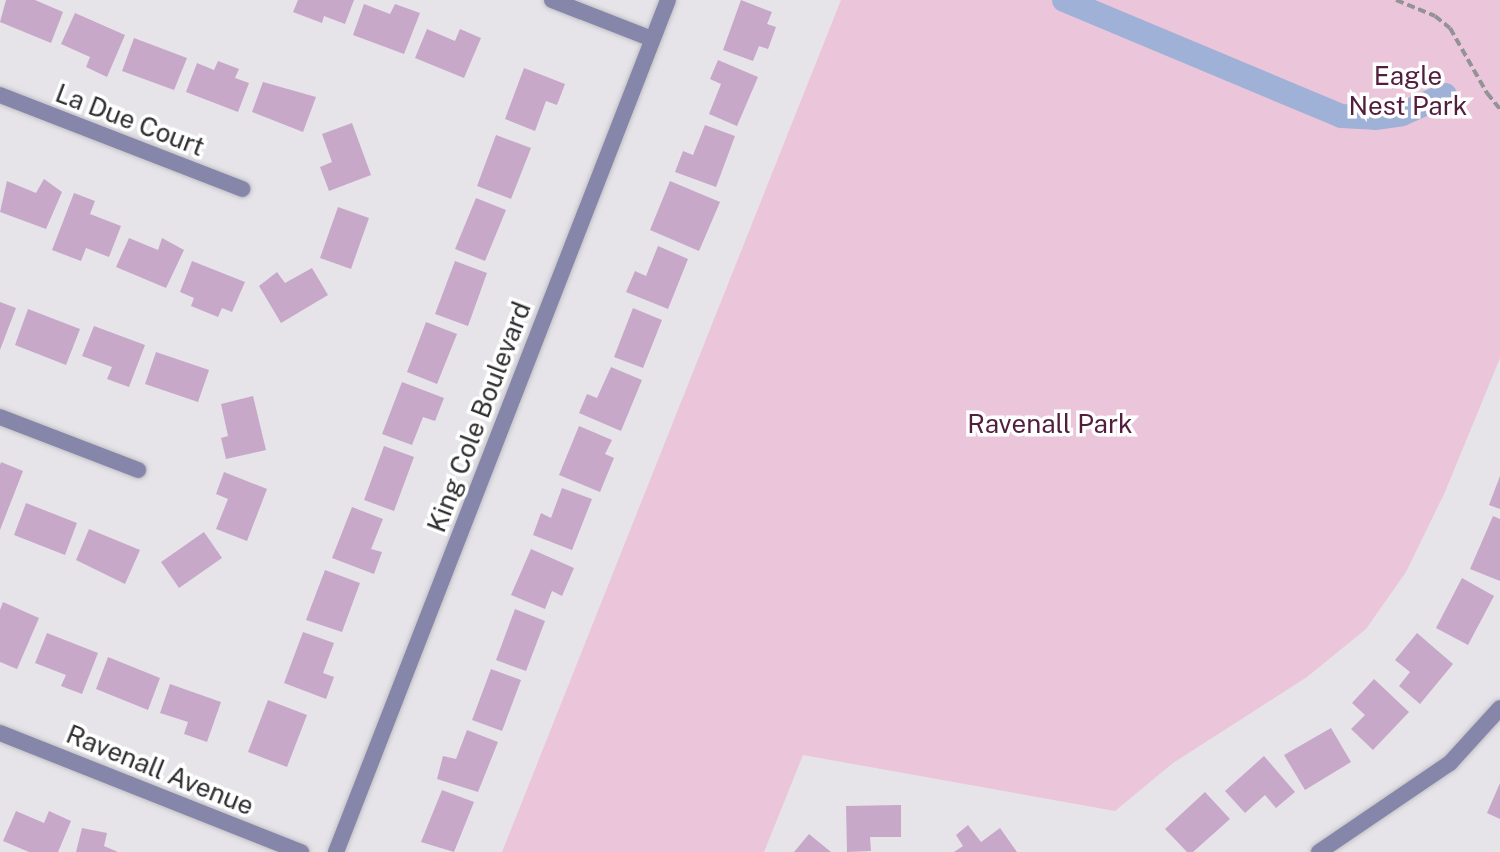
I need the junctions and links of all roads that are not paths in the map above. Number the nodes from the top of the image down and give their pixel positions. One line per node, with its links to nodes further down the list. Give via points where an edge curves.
1 (552, 0): 3 (street)
2 (668, 0): 3 (street, King Cole Boulevard)
3 (652, 39): 11 (street, King Cole Boulevard)
4 (0, 95): 5 (street, La Due Court)
5 (242, 189)
6 (0, 417): 7 (street)
7 (138, 470)
8 (1500, 708): 12 (street, via 1450,763)
9 (0, 733): 10 (street, Ravenall Avenue)
10 (301, 852)
11 (336, 852)
12 (1319, 852)

